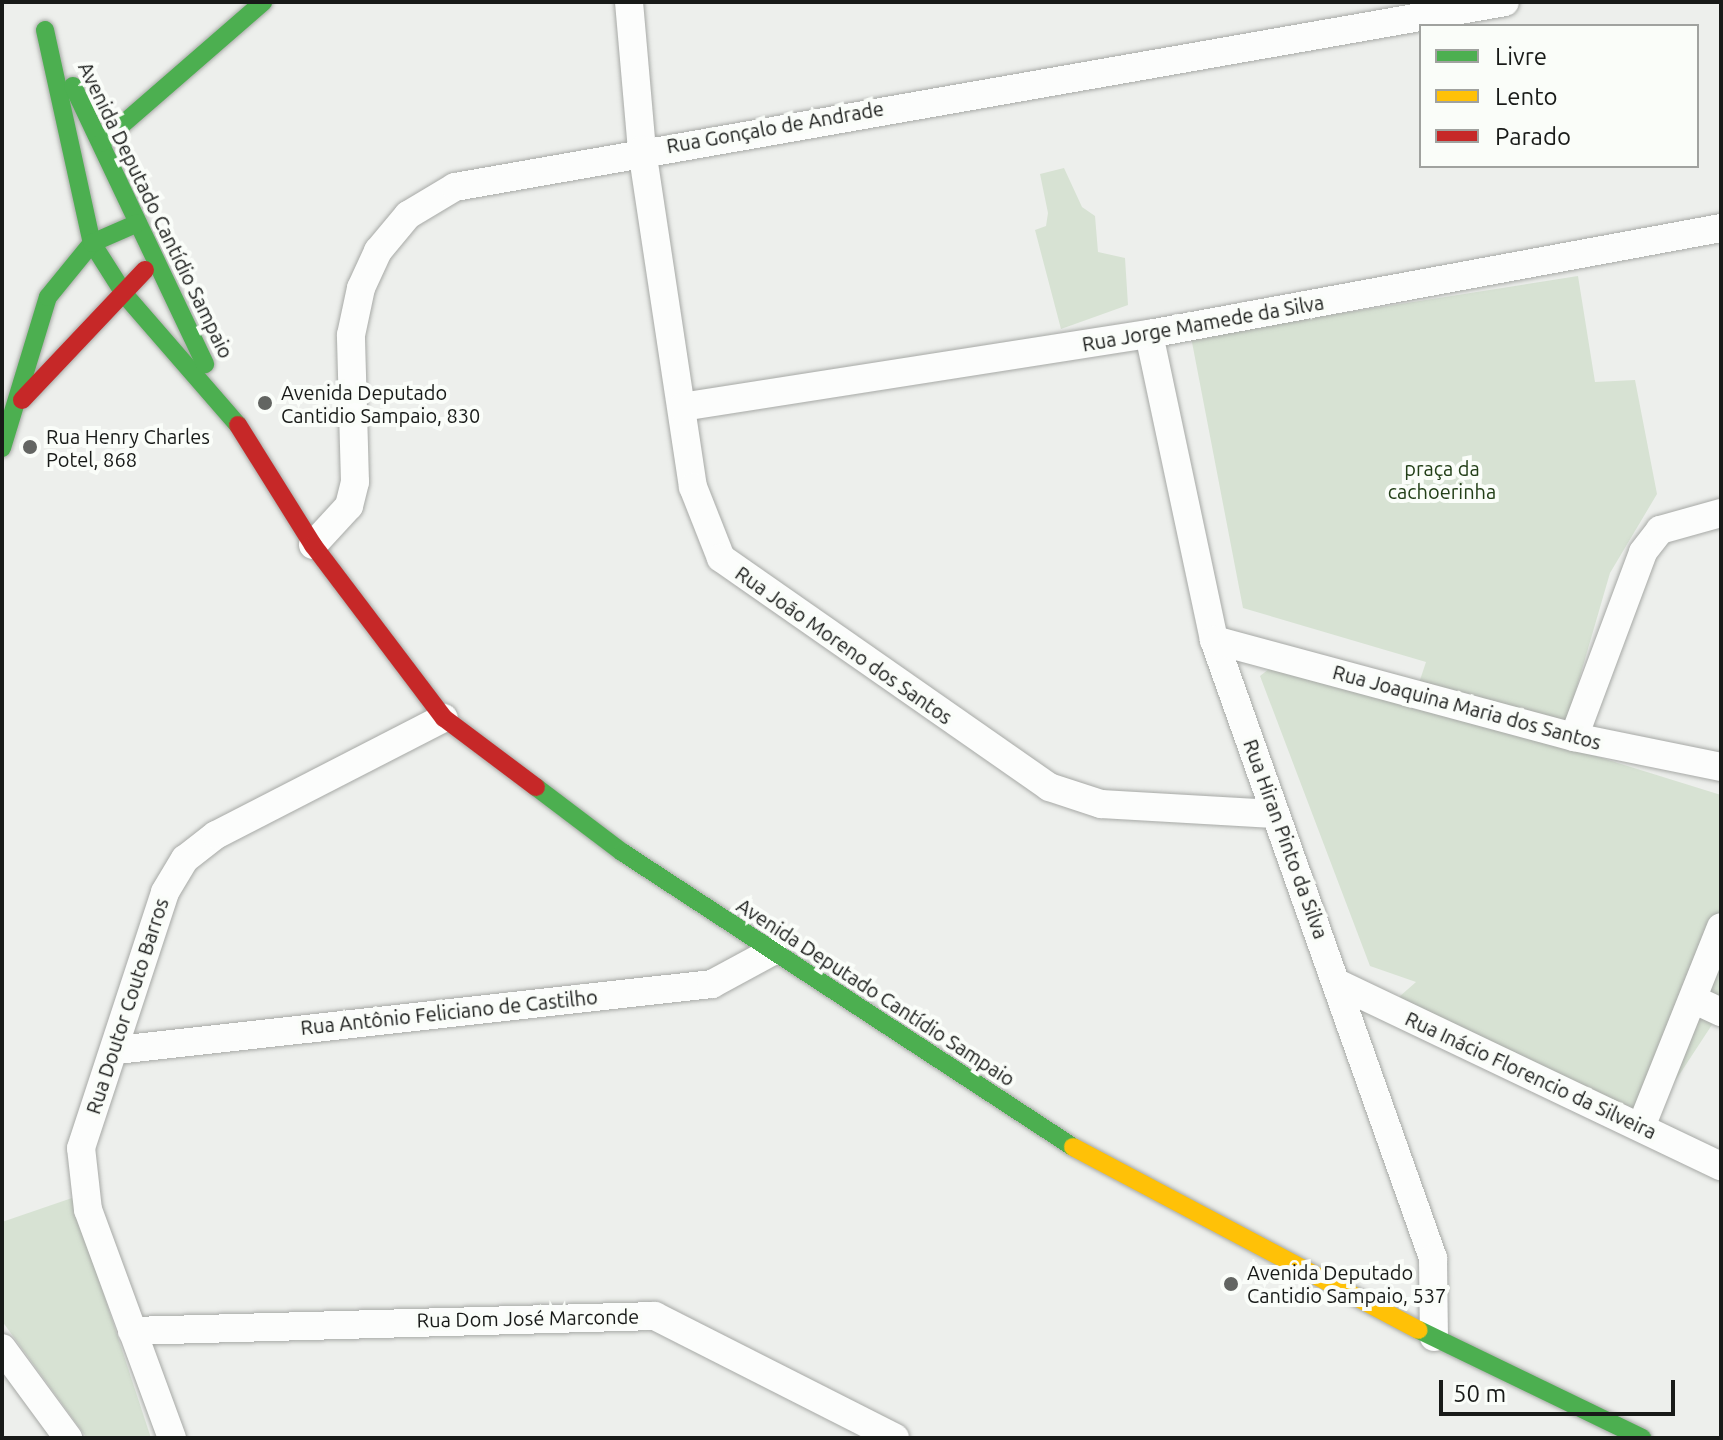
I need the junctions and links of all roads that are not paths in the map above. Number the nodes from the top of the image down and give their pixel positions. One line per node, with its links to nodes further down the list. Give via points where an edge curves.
1 (263, 2): 4 (main road)
2 (629, 2): 5 (street, Rua João Moreno dos Santos)
3 (1505, 2): 5 (street, Rua Gonçalo de Andrade)
4 (101, 143): 6 (main road, Avenida Deputado Cantídio Sampaio); 8 (main road, Avenida Deputado Cantídio Sampaio, via 43,23)
5 (642, 150): 12 (street, Rua João Moreno dos Santos); 17 (street, Rua Gonçalo de Andrade, via 455,187 408,215 378,251 351,335 355,482 349,506)
6 (138, 223): 8 (main road); 9 (main road, Avenida Deputado Cantídio Sampaio)
7 (1721, 228): 11 (street, Rua Jorge Mamede da Silva)
8 (92, 243): 10 (main road, Avenida Deputado Cantídio Sampaio); 14 (main road, via 48,297)
9 (154, 251): 10 (main road); 13 (main road, Avenida Deputado Cantídio Sampaio)
10 (125, 295): 13 (main road, Avenida Deputado Cantídio Sampaio); 14 (main road, via 69,343)
11 (1149, 334): 12 (street, Rua Jorge Mamede da Silva); 18 (street, Rua Hiran Pinto da Silva)
12 (682, 407): 22 (street, Rua João Moreno dos Santos, via 705,532 736,573 1049,787 1101,804)
13 (227, 409): 17 (main road, Avenida Deputado Cantídio Sampaio)
14 (12, 413): 15 (main road)
15 (2, 448)
16 (1721, 513): 20 (street, via 1660,530 1643,552)
17 (313, 545): 19 (main road, Avenida Deputado Cantídio Sampaio)
18 (1214, 640): 20 (street, Rua Joaquina Maria dos Santos); 22 (street, Rua Hiran Pinto da Silva)
19 (444, 718): 24 (main road, Avenida Deputado Cantídio Sampaio, via 622,852); 28 (street, Rua Doutor Couto Barros, via 185,859 165,892)
20 (1574, 737): 21 (street, Rua Joaquina Maria dos Santos)
21 (1721, 767)
22 (1274, 814): 25 (street, Rua Hiran Pinto da Silva)
23 (1720, 932): 26 (street)
24 (773, 951): 28 (street, Rua Antônio Feliciano de Castilho, via 712,984); 32 (main road, Avenida Deputado Cantídio Sampaio, via 1081,1152)
25 (1341, 985): 29 (street, Rua Inácio Florencio da Silveira); 32 (street, Rua Hiran Pinto da Silva, via 1433,1258)
26 (1695, 1000): 27 (street); 29 (street)
27 (1721, 1012)
28 (117, 1050): 31 (street, Rua Doutor Couto Barros, via 81,1148 88,1210)
29 (1641, 1127): 30 (street, Rua Inácio Florencio da Silveira)
30 (1721, 1166)
31 (132, 1331): 35 (street, Rua Doutor Couto Barros); 36 (street, Rua Dom José Marconde, via 655,1316)
32 (1434, 1337): 37 (main road, Avenida Deputado Cantídio Sampaio)
33 (2, 1348): 34 (street)
34 (68, 1438)
35 (172, 1438)
36 (895, 1438)
37 (1642, 1438)

